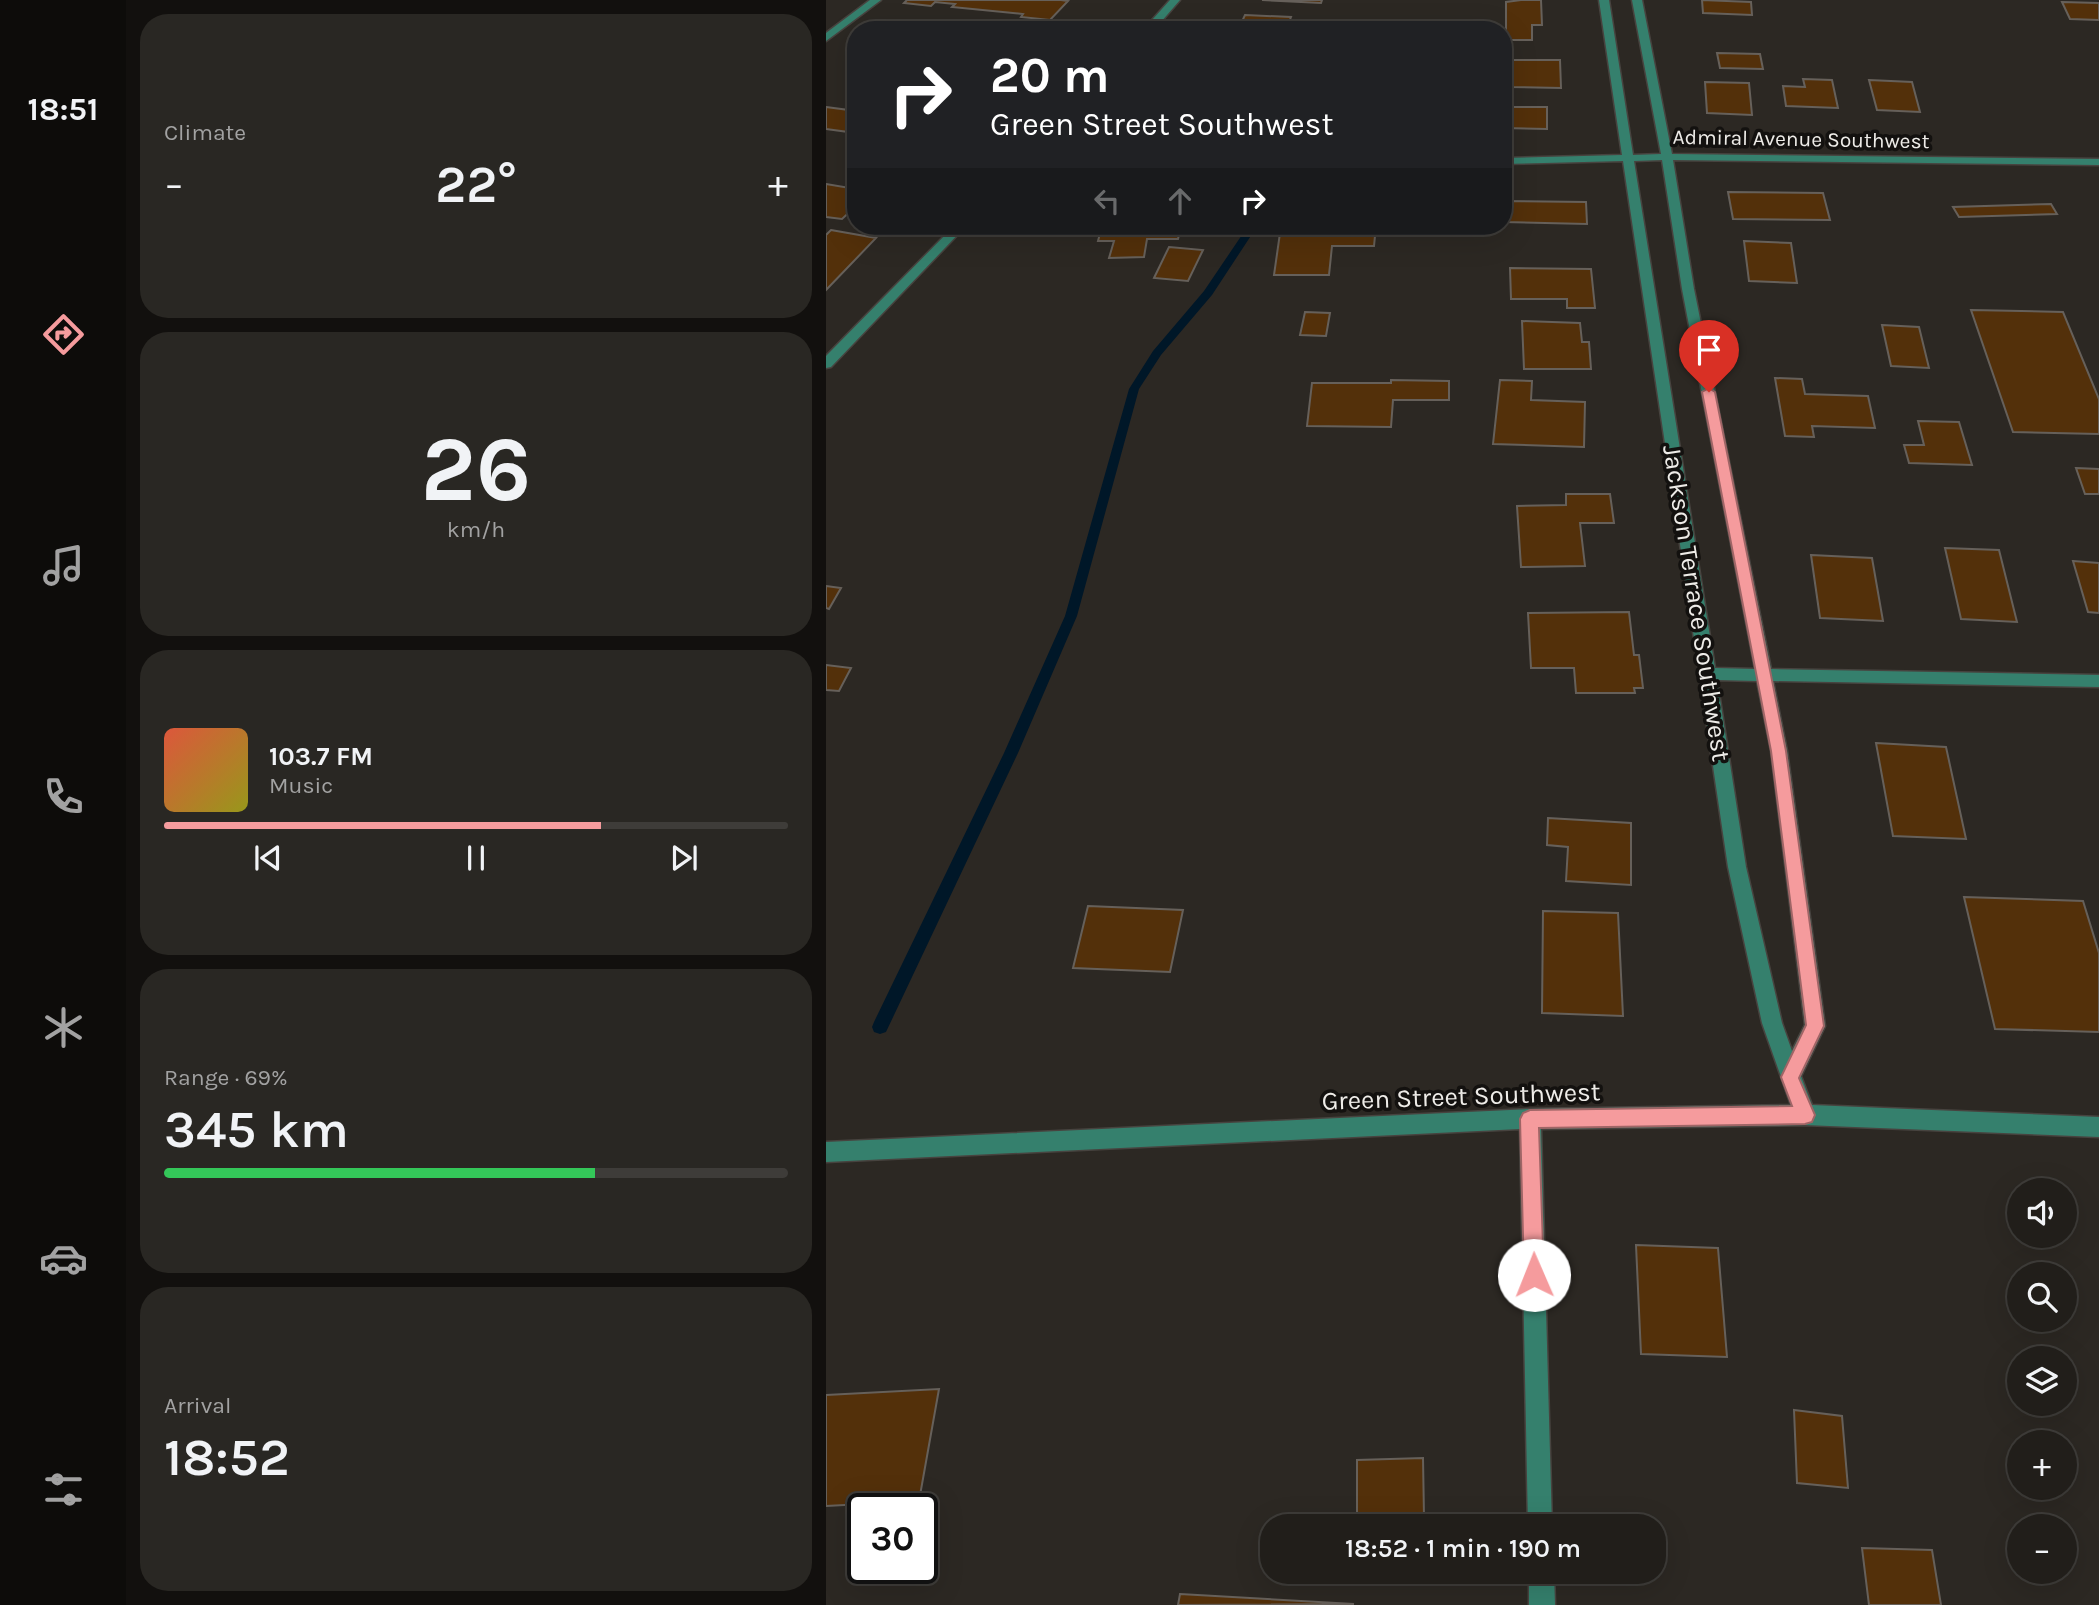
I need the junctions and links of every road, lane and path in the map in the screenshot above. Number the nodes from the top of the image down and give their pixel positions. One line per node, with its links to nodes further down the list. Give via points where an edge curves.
1 (876, 0): 5 (street)
2 (1175, 0): 6 (street)
3 (1604, 0): 10 (street, Jackson Terrace Southwest)
4 (1637, 0): 9 (street, Jackson Terrace Southwest)
5 (848, 21)
6 (1156, 21)
7 (847, 22): 8 (street)
8 (826, 38)
9 (1667, 156): 10 (street, Admiral Avenue Southwest); 12 (street, Admiral Avenue Southwest); 16 (street, Jackson Terrace Southwest)
10 (1630, 158): 11 (street, Admiral Avenue Southwest); 15 (street, Jackson Terrace Southwest)
11 (1512, 161)
12 (2099, 162)
13 (951, 235): 14 (street)
14 (826, 364)
15 (1708, 674): 16 (street); 18 (street, Jackson Terrace Southwest, via 1737,867 1772,1023)
16 (1763, 674): 17 (street); 18 (street, Jackson Terrace Southwest, via 1779,751 1815,1026)
17 (2099, 681)
18 (1790, 1077): 19 (street, Jackson Terrace Southwest)
19 (1805, 1115): 20 (street, Green Street Southwest); 21 (street, Green Street Southwest)
20 (1530, 1119): 22 (street, Green Street Southwest); 23 (street)
21 (2099, 1127)
22 (826, 1152)
23 (1541, 1514)
24 (1542, 1584): 25 (street)
25 (1542, 1605)

